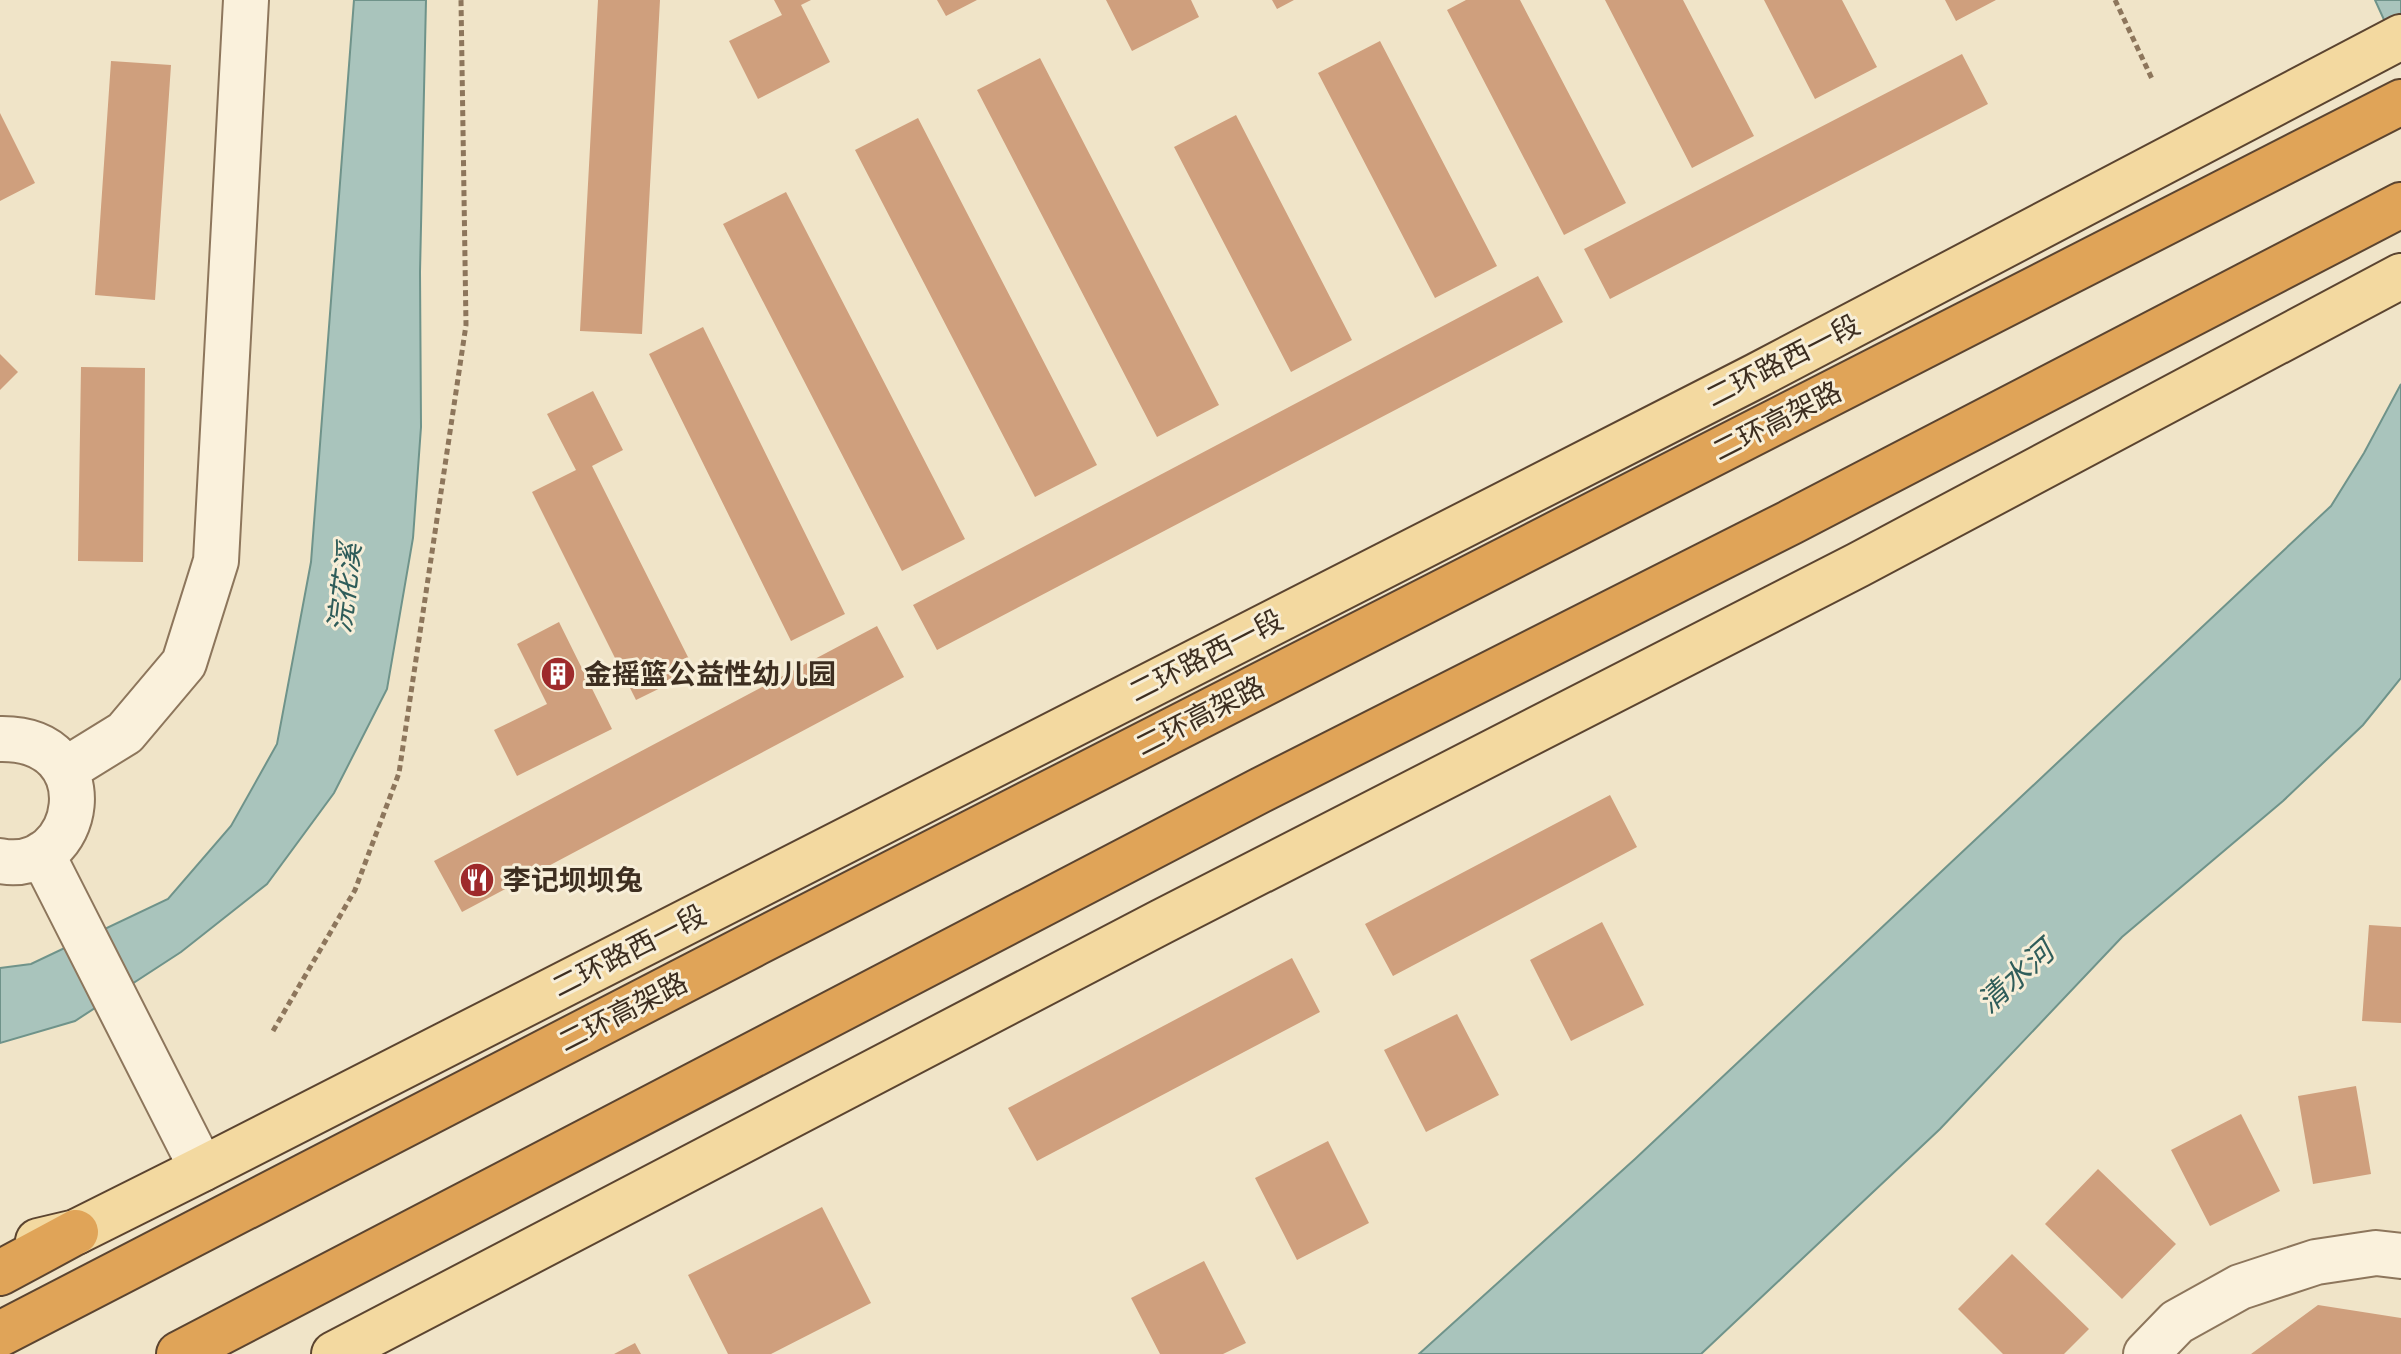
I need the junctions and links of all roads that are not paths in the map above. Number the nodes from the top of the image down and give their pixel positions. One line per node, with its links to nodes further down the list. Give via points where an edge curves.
1 (246, 0): 7 (street, via 216,561 184,663 125,733)
2 (2401, 37): 10 (main road, 二环路西一段, via 1756,376)
3 (2401, 102): 15 (highway, 二环高架路)
4 (2401, 205): 16 (highway)
5 (2392, 281): 17 (main road, via 1858,565)
6 (0, 739): 7 (street, via 21,738 42,746)
7 (65, 770): 8 (street, via 73,800 69,821 59,840)
8 (42, 854): 9 (street); 10 (street)
9 (0, 861)
10 (202, 1169): 11 (main road, 二环路西一段)
11 (76, 1232): 12 (main road, 二环路西一段); 14 (highway)
12 (0, 1249)
13 (2401, 1256): 18 (street, via 2376,1253 2316,1262 2240,1287 2177,1322)
14 (0, 1273)
15 (0, 1334)
16 (179, 1354)
17 (334, 1354)
18 (2146, 1354)

